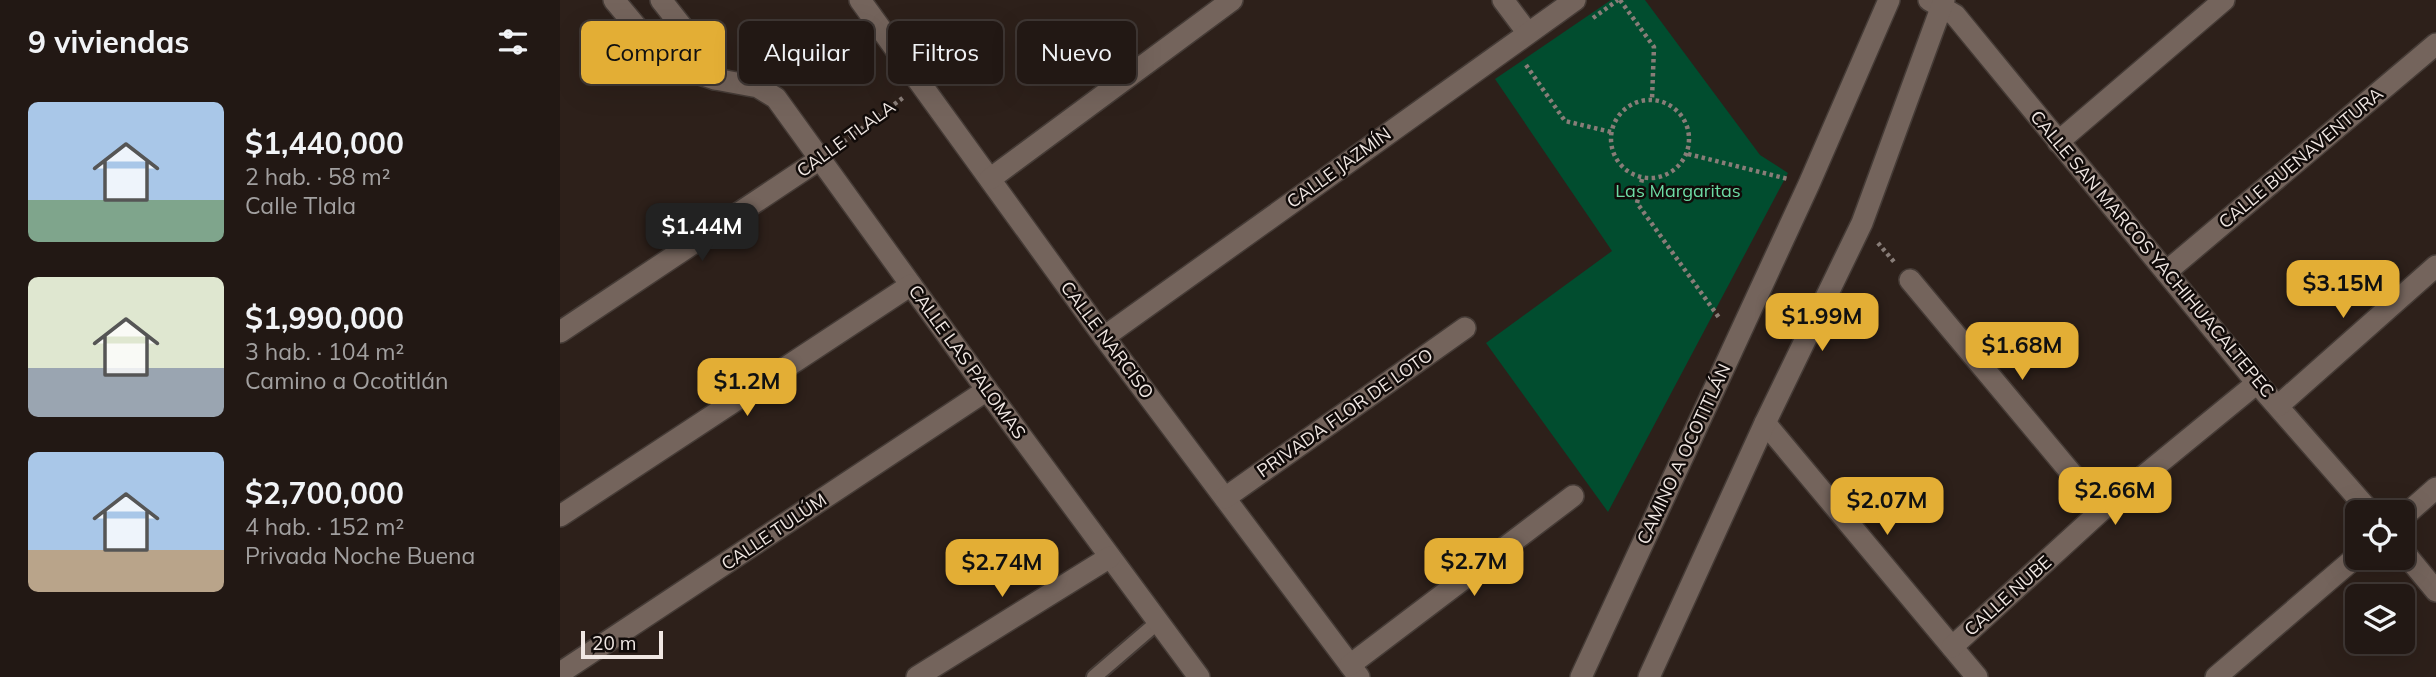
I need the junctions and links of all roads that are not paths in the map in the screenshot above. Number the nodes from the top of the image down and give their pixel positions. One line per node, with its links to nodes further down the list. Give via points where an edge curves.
1 (614, 0): 10 (street, CALLE LAS PALOMAS)
2 (662, 0): 11 (street)
3 (860, 0): 17 (street, CALLE NARCISO)
4 (1232, 0): 17 (street)
5 (1503, 0): 12 (street)
6 (1575, 0): 12 (street, CALLE JAZMÍN)
7 (1889, 0): 47 (street, CAMINO A OCOTITLÁN)
8 (2224, 0): 15 (street)
9 (1947, 4): 15 (street, CALLE SAN MARCOS YACHIHUACALTEPEC); 28 (street, via 1862,223)
10 (632, 21)
11 (678, 21)
12 (1527, 32): 24 (street, CALLE JAZMÍN)
13 (2436, 44): 19 (street, CALLE BUENAVENTURA)
14 (725, 81): 16 (street, CALLE LAS PALOMAS, via 758,87 776,98)
15 (2058, 142): 19 (street, CALLE SAN MARCOS YACHIHUACALTEPEC)
16 (820, 159): 21 (street, CALLE LAS PALOMAS); 23 (street, CALLE TLALA)
17 (990, 179): 24 (street, CALLE NARCISO)
18 (2436, 266): 27 (street)
19 (2166, 272): 25 (street, CALLE SAN MARCOS YACHIHUACALTEPEC)
20 (1910, 280): 34 (street)
21 (911, 285): 26 (street, CALLE LAS PALOMAS); 35 (street)
22 (1465, 328): 31 (street, PRIVADA FLOR DE LOTO)
23 (560, 332)
24 (1104, 337): 31 (street, CALLE NARCISO)
25 (2257, 383): 27 (street, CALLE SAN MARCOS YACHIHUACALTEPEC); 34 (street, CALLE NUBE)
26 (987, 390): 36 (street, CALLE LAS PALOMAS); 43 (street, CALLE TULÚM)
27 (2278, 406): 32 (street, CALLE SAN MARCOS YACHIHUACALTEPEC)
28 (1765, 423): 41 (street); 48 (street)
29 (2436, 488): 33 (street)
30 (1573, 496): 42 (street)
31 (1225, 498): 42 (street, CALLE NARCISO)
32 (2360, 500)
33 (2415, 506)
34 (2102, 510): 41 (street, CALLE NUBE)
35 (560, 516)
36 (1110, 557): 40 (street, CALLE LAS PALOMAS); 44 (street)
37 (2345, 566): 50 (street)
38 (2415, 566): 39 (street)
39 (2436, 591)
40 (1158, 622): 45 (lane); 46 (street, CALLE LAS PALOMAS)
41 (1952, 647): 49 (street)
42 (1355, 671)
43 (560, 673)
44 (917, 677)
45 (1094, 677)
46 (1199, 677)
47 (1581, 677)
48 (1649, 677)
49 (1977, 677)
50 (2216, 677)

